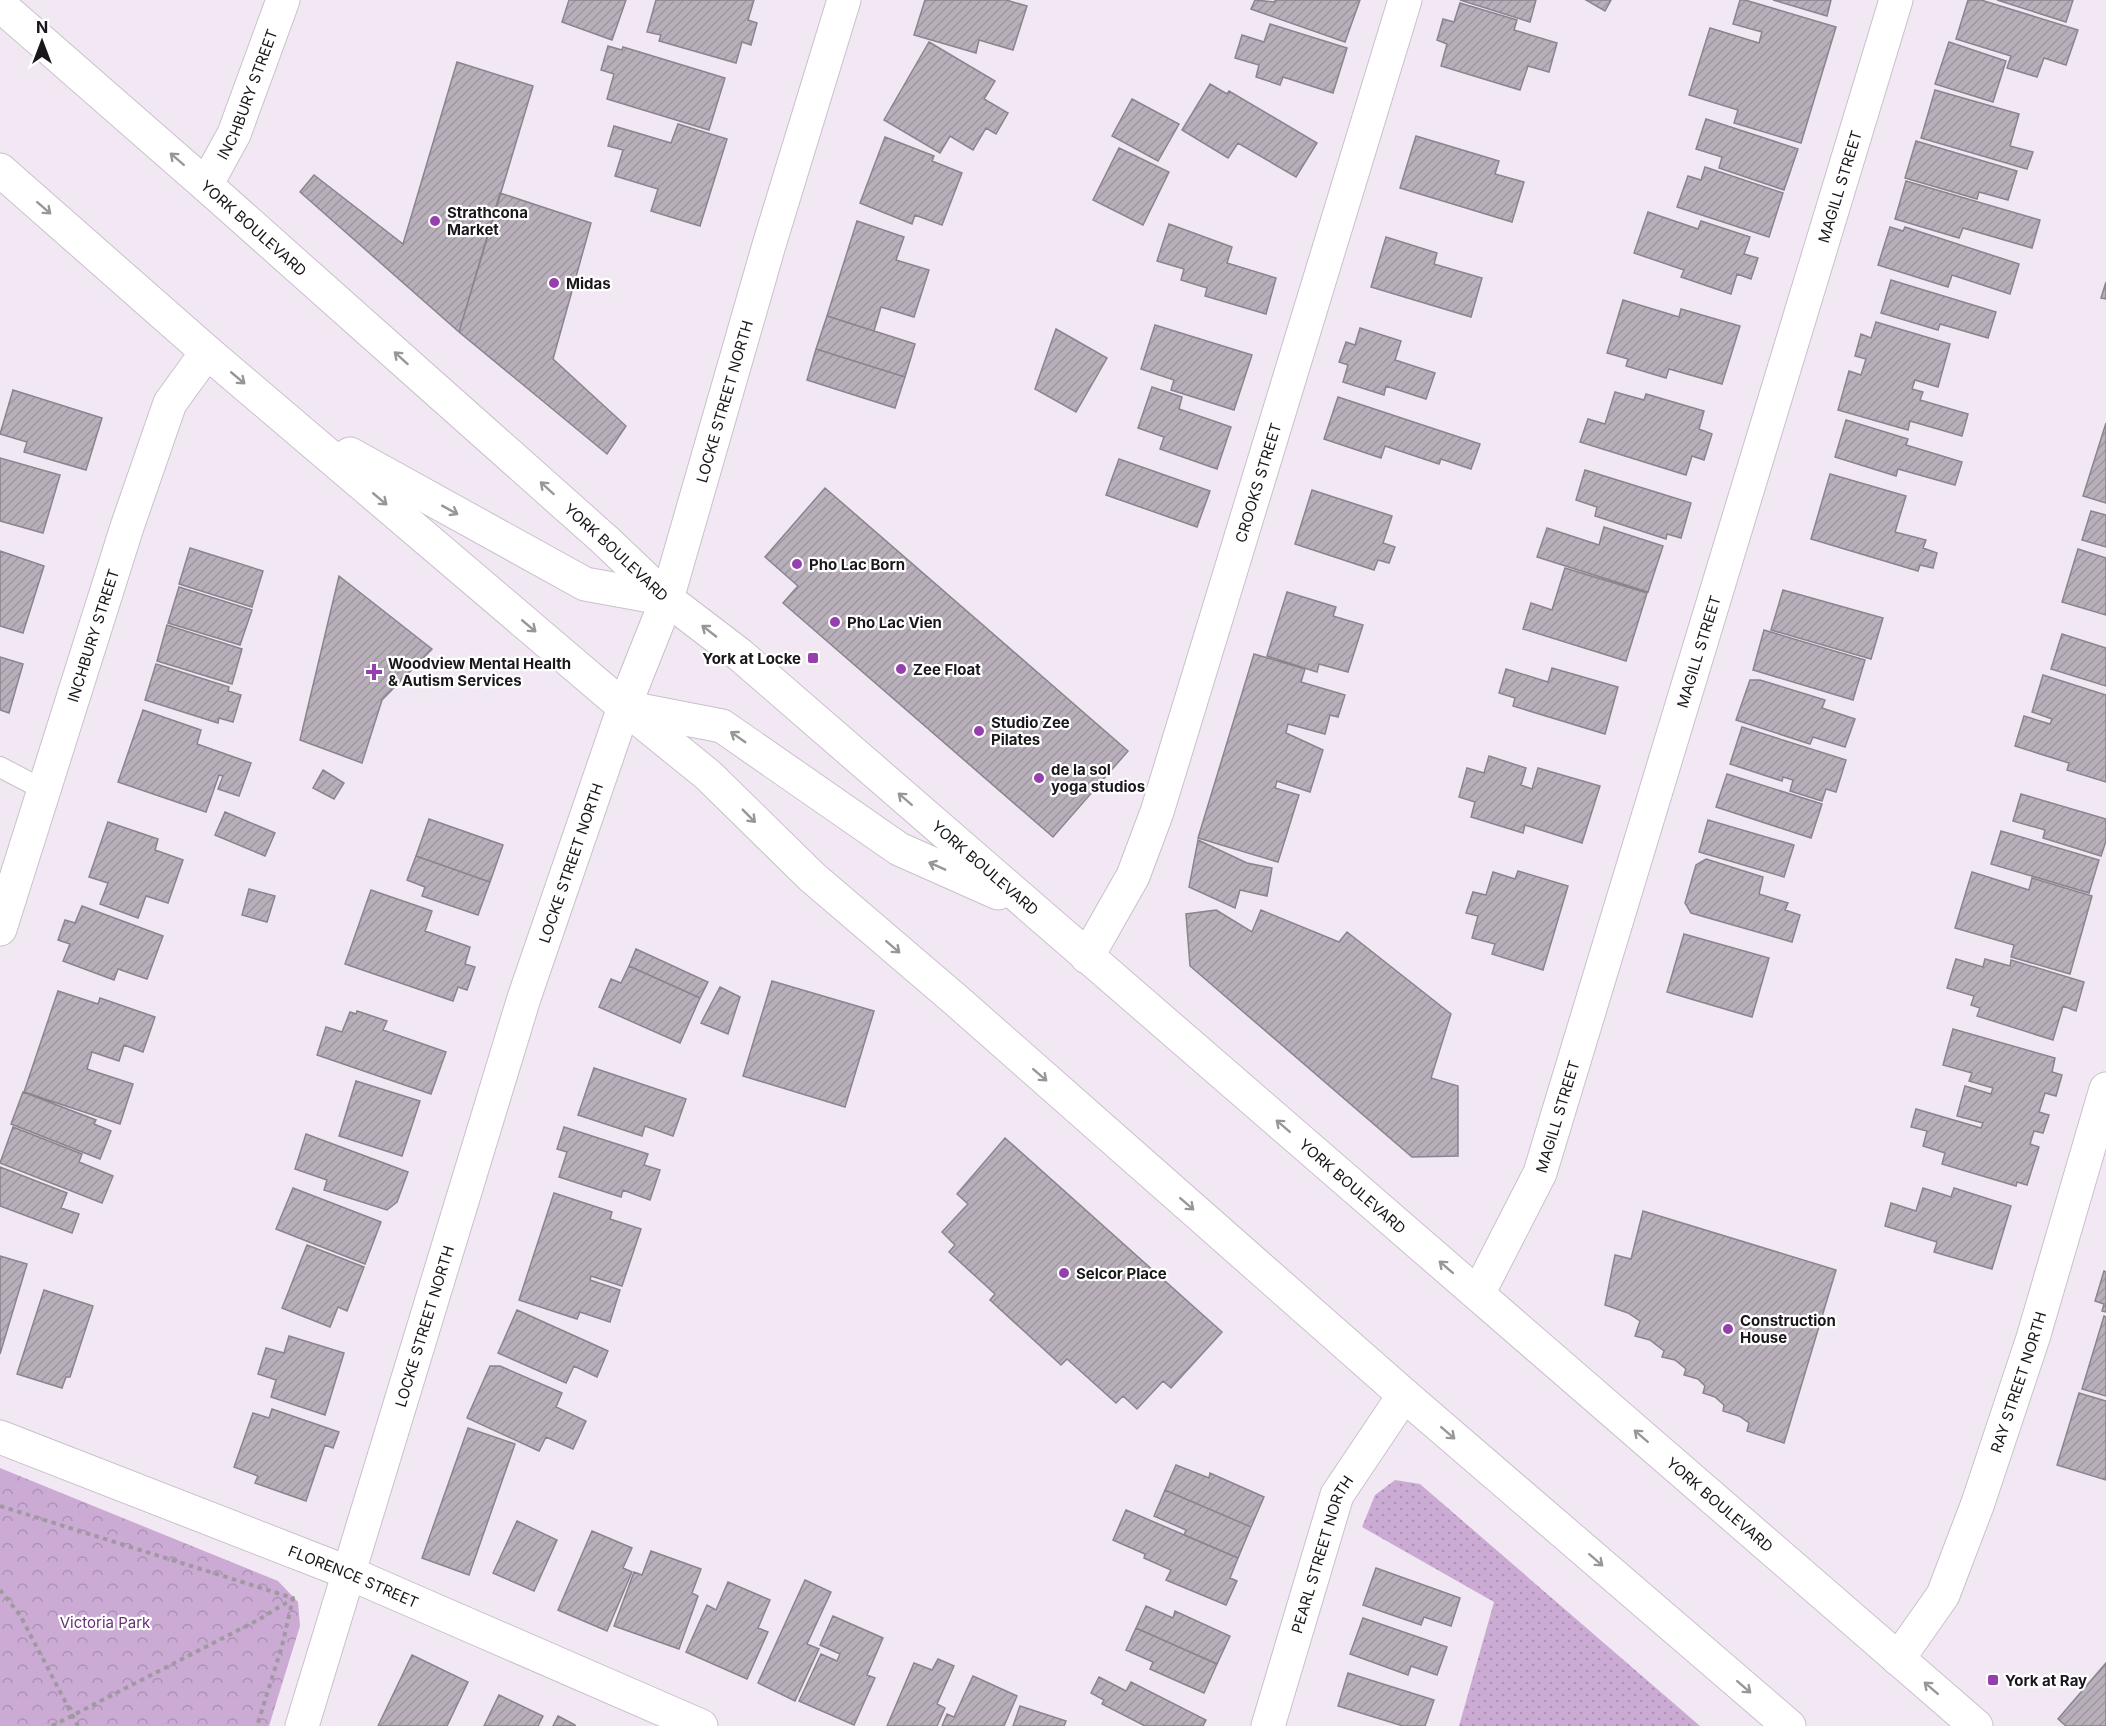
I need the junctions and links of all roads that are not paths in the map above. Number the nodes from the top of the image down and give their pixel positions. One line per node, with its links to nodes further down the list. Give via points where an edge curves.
1 (283, 0): 7 (street, INCHBURY STREET, via 234,134)
2 (844, 0): 10 (street, LOCKE STREET NORTH)
3 (1405, 0): 16 (street, CROOKS STREET, via 1157,812 1133,876)
4 (1896, 0): 18 (street, MAGILL STREET, via 1540,1173)
5 (0, 5): 7 (street, YORK BOULEVARD, one-way to 5)
6 (0, 170): 8 (street, one-way to 8)
7 (206, 185): 10 (street, YORK BOULEVARD, one-way to 7, via 597,532)
8 (207, 352): 9 (street, one-way to 9); 13 (street, INCHBURY STREET, via 170,403)
9 (288, 420): 10 (street, one-way to 10, via 585,584); 11 (street, one-way to 11)
10 (667, 599): 11 (street, LOCKE STREET NORTH); 14 (street, YORK BOULEVARD, one-way to 10, via 739,654)
11 (624, 707): 14 (street, one-way to 11, via 899,849 722,726); 19 (street, one-way to 19, via 708,775 812,877); 21 (street, LOCKE STREET NORTH, via 524,998)
12 (0, 767): 13 (lane)
13 (44, 790): 15 (street, INCHBURY STREET)
14 (1028, 907): 16 (street, YORK BOULEVARD)
15 (0, 929)
16 (1087, 957): 18 (street, YORK BOULEVARD, one-way to 16)
17 (2106, 1089): 22 (street, RAY STREET NORTH, via 2033,1338 1978,1503 1943,1595)
18 (1478, 1294): 22 (street, YORK BOULEVARD, one-way to 18)
19 (1404, 1395): 25 (street, PEARL STREET NORTH, via 1337,1495); 26 (street, one-way to 26)
20 (0, 1437): 21 (street, FLORENCE STREET)
21 (349, 1573): 23 (street, LOCKE STREET NORTH); 24 (street, FLORENCE STREET)
22 (1898, 1659): 27 (street, YORK BOULEVARD, one-way to 22)
23 (302, 1726)
24 (702, 1726)
25 (1268, 1726)
26 (1789, 1726)
27 (1976, 1726)

